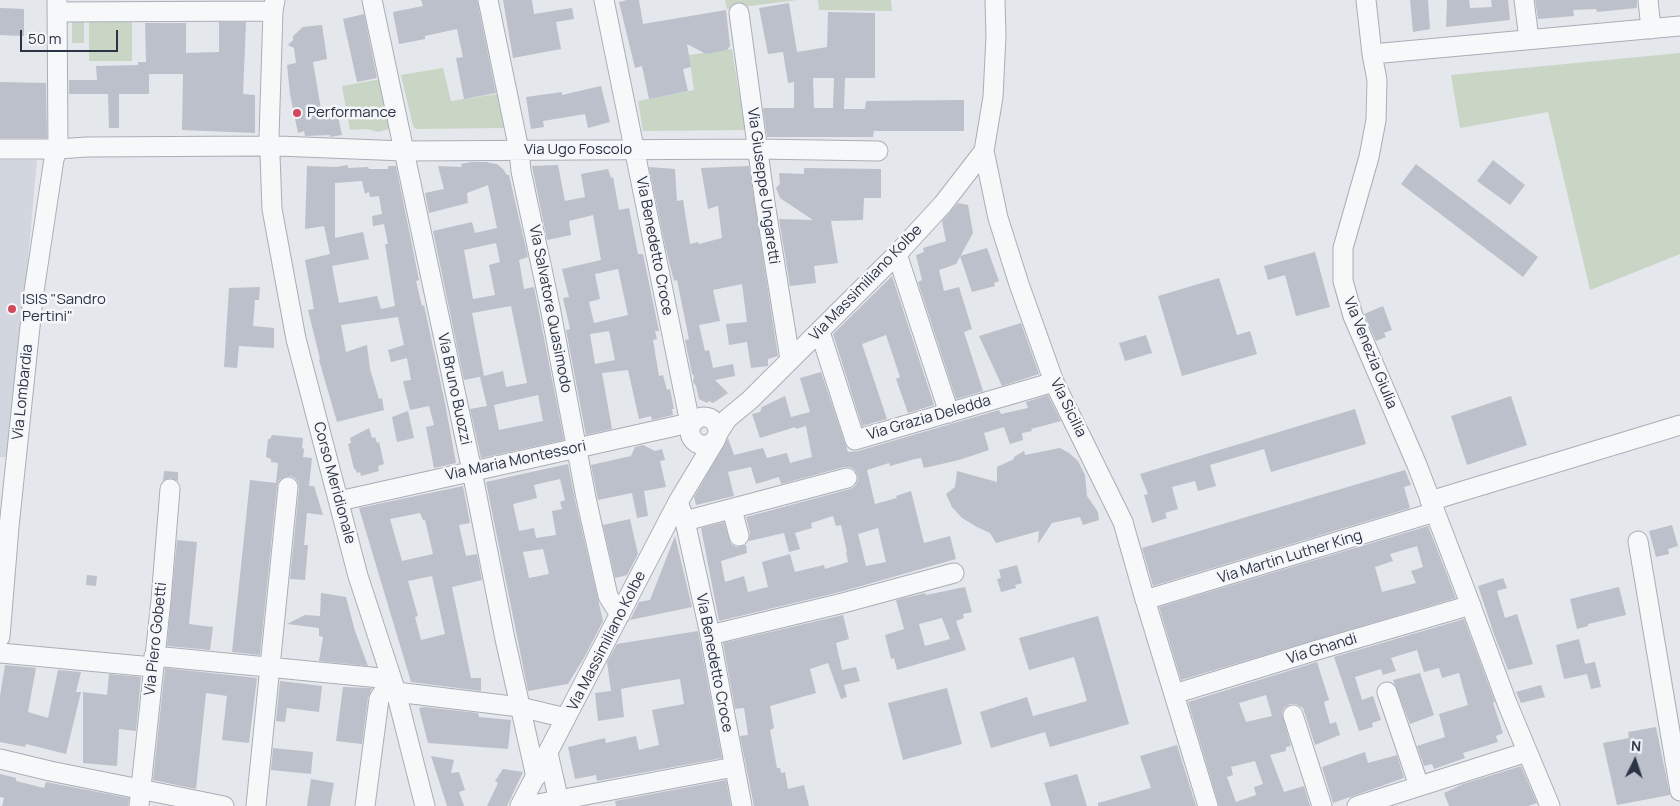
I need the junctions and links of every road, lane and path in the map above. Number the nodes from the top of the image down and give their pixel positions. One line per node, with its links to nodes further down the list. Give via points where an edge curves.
1 (372, 0): 21 (street, Via Bruno Buozzi)
2 (488, 0): 19 (street, Via Salvatore Quasimodo)
3 (604, 0): 20 (street, Via Benedetto Croce)
4 (995, 0): 23 (street, Via Sicilia, via 994,97)
5 (1366, 0): 14 (street, Via Venezia Giulia)
6 (1524, 0): 13 (street)
7 (1648, 0): 12 (street)
8 (57, 6): 9 (street); 17 (street, Via Lombardia)
9 (274, 6): 15 (street, Corso Meridionale)
10 (739, 13): 18 (street, Via Giuseppe Ungaretti)
11 (1680, 26): 12 (street)
12 (1651, 29): 13 (street)
13 (1529, 39): 14 (street)
14 (1372, 54): 41 (street, Via Venezia Giulia, via 1377,80 1376,120 1343,248 1342,281 1352,316)
15 (269, 146): 17 (street); 21 (street, Via Ugo Foscolo); 39 (street, Corso Meridionale, via 272,209 296,339)
16 (0, 149): 17 (street)
17 (58, 149): 51 (street, Via Lombardia, via 33,298)
18 (757, 149): 20 (street, Via Ugo Foscolo); 22 (street, Via Ugo Foscolo); 26 (street, Via Giuseppe Ungaretti)
19 (519, 150): 20 (street, Via Ugo Foscolo); 21 (street, Via Ugo Foscolo); 33 (street, Via Salvatore Quasimodo)
20 (635, 150): 30 (street, Via Benedetto Croce, via 686,404)
21 (404, 151): 34 (street, Via Bruno Buozzi)
22 (878, 151)
23 (984, 151): 24 (street, Via Massimiliano Kolbe, via 943,204); 27 (street, Via Sicilia, via 998,218)
24 (896, 254): 25 (street, Via Massimiliano Kolbe); 29 (street)
25 (820, 332): 26 (street, Via Massimiliano Kolbe); 29 (street, Via Grazia Deledda, via 855,440)
26 (790, 359): 28 (street, Via Massimiliano Kolbe)
27 (1054, 382): 29 (street, Via Grazia Deledda); 47 (street, Via Sicilia, via 1123,522)
28 (740, 408): 30 (street, Via Massimiliano Kolbe); 32 (street, Via Massimiliano Kolbe, via 727,419)
29 (949, 412)
30 (694, 425): 32 (street, via 699,444 712,442); 33 (street, Via Maria Montessori); 35 (street, Via Massimiliano Kolbe, via 696,463)
31 (1680, 425): 41 (street)
32 (717, 437): 35 (street, Via Massimiliano Kolbe)
33 (577, 448): 34 (street, Via Maria Montessori); 49 (street, Via Salvatore Quasimodo, via 608,596)
34 (472, 471): 39 (street, Via Maria Montessori); 58 (street, Via Bruno Buozzi)
35 (693, 476): 40 (street, Via Massimiliano Kolbe)
36 (847, 478): 42 (street)
37 (170, 488): 53 (street, Via Piero Gobetti)
38 (288, 488): 54 (street)
39 (339, 501): 55 (street, Corso Meridionale, via 358,576)
40 (678, 502): 43 (street, Via Benedetto Croce); 49 (street, Via Massimiliano Kolbe)
41 (1433, 507): 47 (street, Via Martin Luther King); 48 (street, Via Venezia Giulia)
42 (732, 509): 43 (street); 44 (street)
43 (685, 521): 50 (street, Via Benedetto Croce)
44 (739, 536)
45 (1638, 541): 67 (street)
46 (954, 573): 50 (street)
47 (1145, 600): 57 (street, Via Sicilia)
48 (1471, 605): 57 (street, Via Ghandi); 61 (street, Via Venezia Giulia)
49 (620, 615): 60 (street, Via Massimiliano Kolbe)
50 (710, 635): 64 (street, Via Benedetto Croce)
51 (0, 637)
52 (0, 653): 53 (street)
53 (154, 661): 54 (street); 68 (street, Via Piero Gobetti)
54 (269, 667): 55 (street); 71 (street)
55 (394, 686): 58 (street); 72 (street, via 379,699); 73 (street, Corso Meridionale)
56 (1387, 692): 66 (street)
57 (1174, 694): 77 (street, Via Sicilia)
58 (520, 707): 60 (street); 65 (street, Via Bruno Buozzi)
59 (1293, 715): 78 (street)
60 (566, 718): 62 (street, Via Massimiliano Kolbe)
61 (1527, 752): 66 (street); 80 (street, Via Venezia Giulia)
62 (548, 753): 65 (street, Via Massimiliano Kolbe); 69 (street)
63 (0, 759): 68 (street)
64 (734, 767): 69 (street); 76 (street, Via Benedetto Croce)
65 (536, 777): 74 (street, Via Massimiliano Kolbe)
66 (1419, 786): 79 (street)
67 (1680, 791)
68 (139, 798): 70 (street)
69 (560, 803): 75 (street)
70 (224, 806)
71 (256, 806)
72 (365, 806)
73 (425, 806)
74 (520, 806)
75 (527, 806)
76 (742, 806)
77 (1208, 806)
78 (1322, 806)
79 (1357, 806)
80 (1550, 806)

